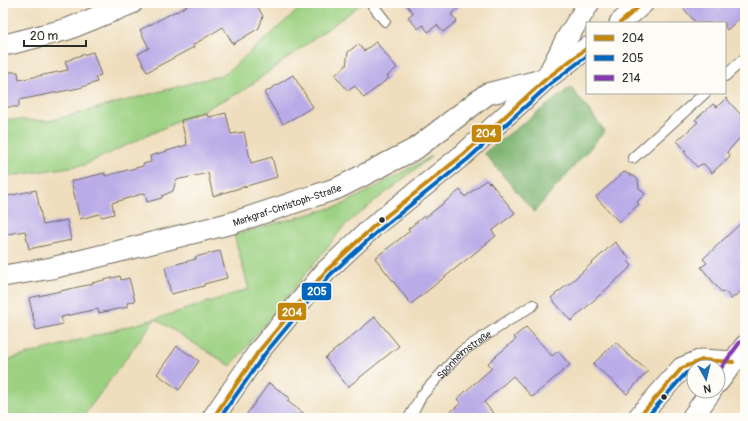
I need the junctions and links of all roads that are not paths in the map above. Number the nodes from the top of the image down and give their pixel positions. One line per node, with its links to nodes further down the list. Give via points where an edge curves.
1 (132, 3): 7 (street, via 68,29)
2 (371, 3): 5 (lane)
3 (589, 3): 11 (street)
4 (643, 3): 6 (street)
5 (385, 21)
6 (621, 22)
7 (3, 44)
8 (586, 49): 11 (street)
9 (745, 58): 10 (lane)
10 (726, 75)
11 (546, 79): 14 (street, Markgraf-Christoph-Straße, via 487,94 415,149 338,188 232,223 52,268); 19 (street, via 464,154 374,226 326,271 259,351)
12 (705, 94): 13 (lane)
13 (633, 158)
14 (3, 276)
15 (534, 305): 20 (lane, Sponheimstraße, via 461,352 422,395)
16 (739, 354): 17 (street); 21 (street, via 702,360 682,368)
17 (726, 371)
18 (705, 399): 22 (street)
19 (213, 418)
20 (408, 418)
21 (638, 418)
22 (692, 418)

